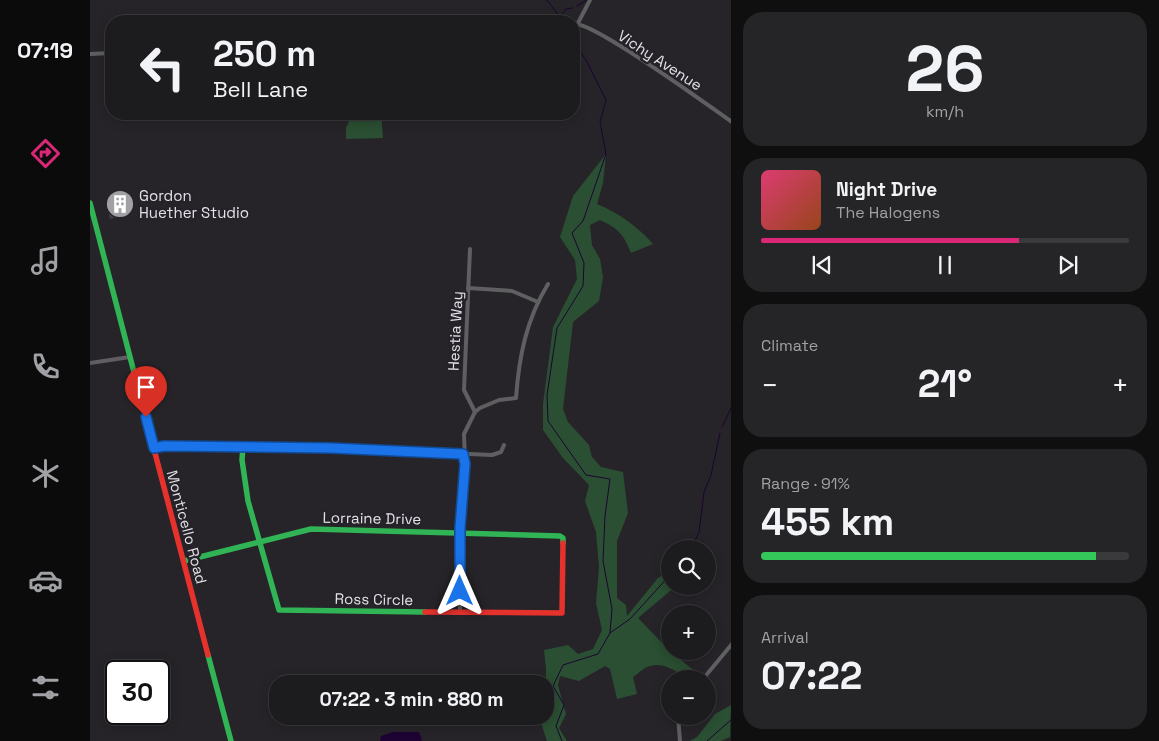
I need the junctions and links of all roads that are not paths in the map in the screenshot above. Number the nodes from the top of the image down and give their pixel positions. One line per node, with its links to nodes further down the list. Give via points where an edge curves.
1 (590, 0): 2 (street)
2 (580, 16)
3 (580, 25): 6 (street, Vichy Avenue, via 683,87)
4 (105, 53): 5 (street)
5 (90, 54)
6 (731, 121)
7 (90, 203): 12 (street, Monticello Road)
8 (470, 249): 10 (street, Hestia Way)
9 (548, 284): 11 (street)
10 (468, 288): 11 (street, via 512,292); 14 (street, Hestia Way, via 464,390)
11 (538, 302): 14 (street, via 522,347 516,398 499,400)
12 (130, 357): 13 (street); 17 (street, Monticello Road)
13 (90, 363)
14 (475, 412): 18 (street, via 464,434)
15 (504, 444): 18 (street, via 496,454)
16 (243, 446): 17 (street); 18 (street); 21 (street, Ross Circle, via 242,472)
17 (154, 448): 22 (street, Monticello Road)
18 (463, 454): 19 (street)
19 (460, 532): 20 (street, Lorraine Drive); 21 (street, Lorraine Drive, via 311,529); 23 (street)
20 (563, 538): 23 (street, Ross Circle, via 562,613)
21 (259, 542): 22 (street, Lorraine Drive); 23 (street, Ross Circle, via 277,608 282,611)
22 (184, 561): 27 (street, Monticello Road)
23 (460, 613)
24 (731, 645): 25 (street)
25 (710, 670)
26 (679, 725): 28 (street)
27 (230, 741)
28 (680, 741)

